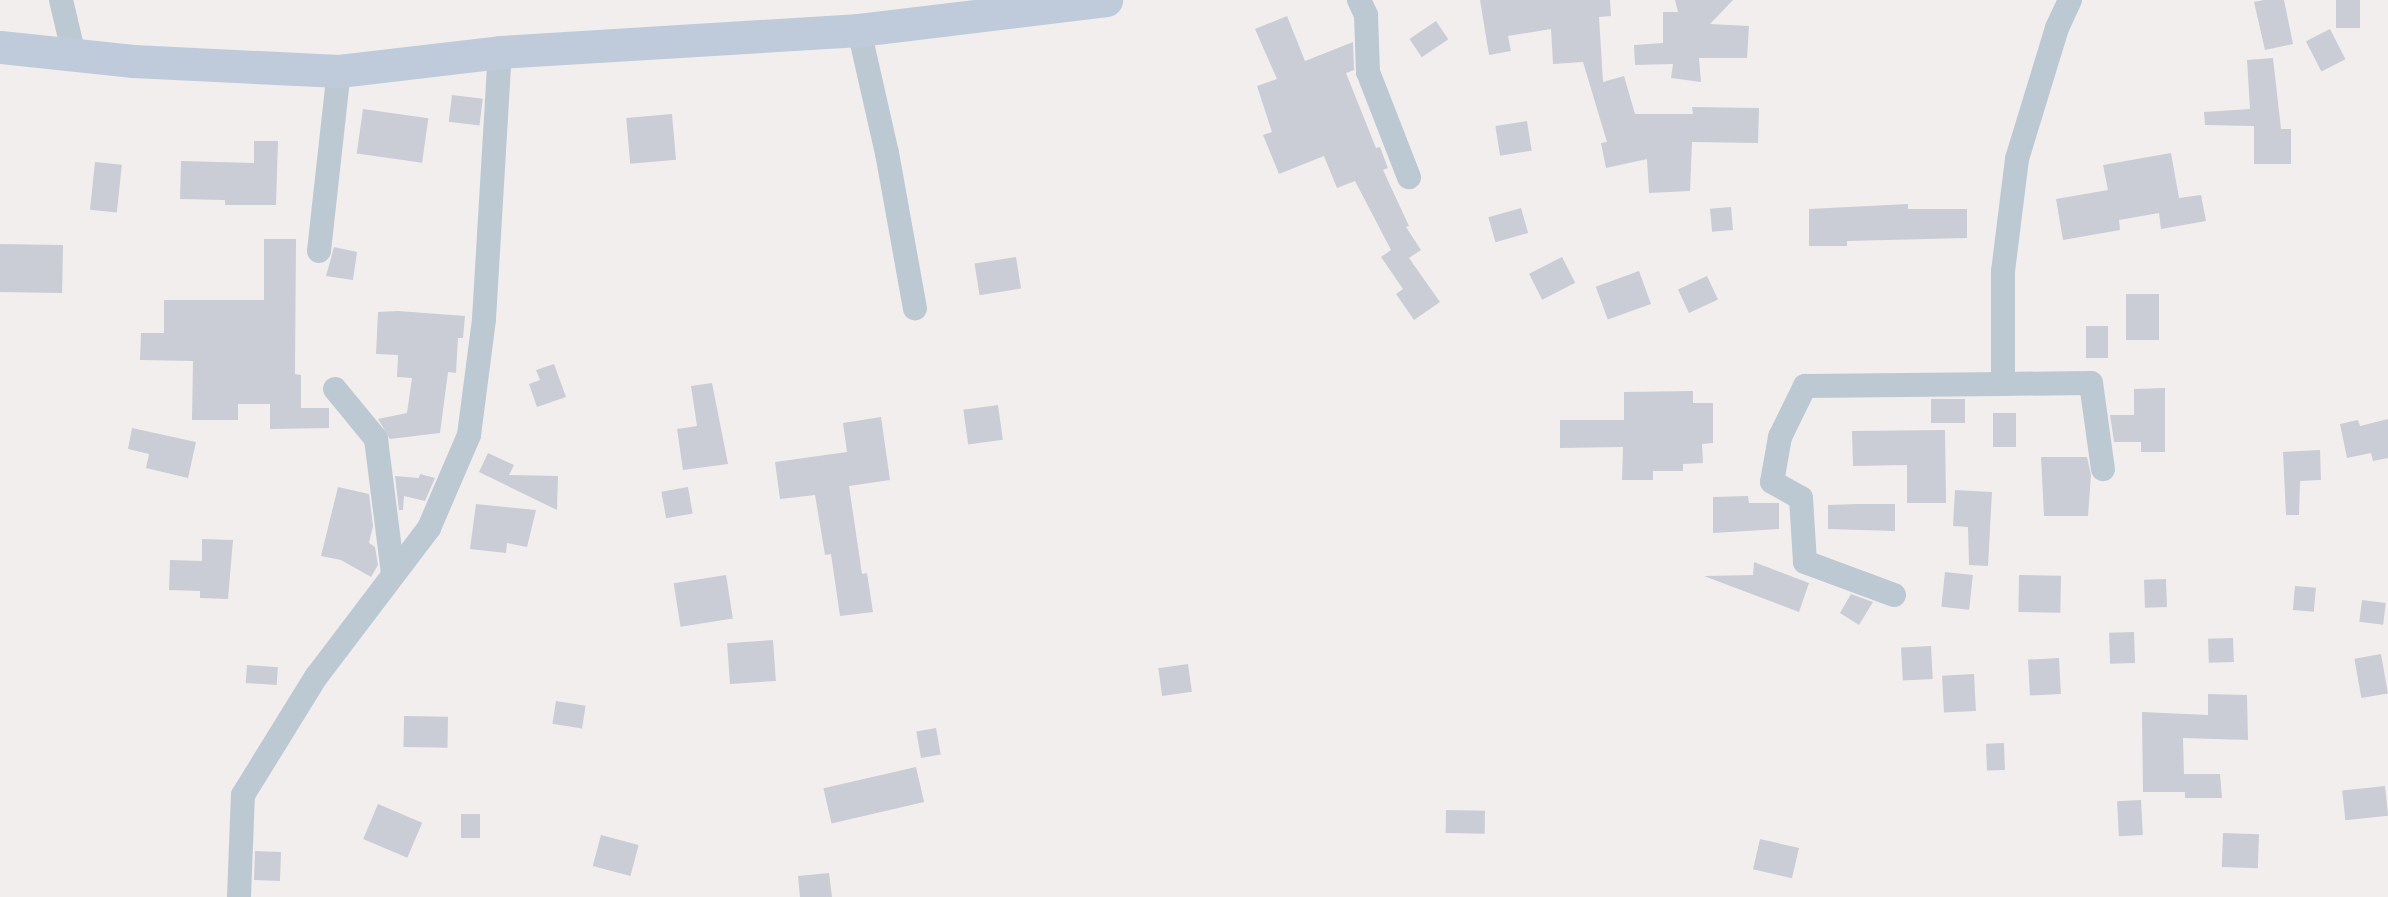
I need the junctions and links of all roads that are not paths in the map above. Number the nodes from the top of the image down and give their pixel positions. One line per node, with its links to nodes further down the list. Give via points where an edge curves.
1 (61, 0): 8 (street)
2 (1106, 0): 5 (main road)
3 (1359, 0): 10 (street, via 1366,15 1368,72)
4 (2070, 0): 13 (street, via 2056,28 2017,159 2003,271)
5 (859, 30): 7 (main road); 12 (street, via 887,153)
6 (0, 47): 8 (main road)
7 (500, 52): 9 (main road); 16 (street, via 484,319 469,435 429,528)
8 (74, 55): 9 (main road)
9 (339, 71): 11 (street)
10 (1409, 177)
11 (319, 251)
12 (915, 309)
13 (2003, 384): 15 (street, via 2091,384); 17 (street, via 1805,386 1780,437 1772,482 1801,498 1805,562)
14 (335, 389): 16 (street, via 376,439)
15 (2103, 469)
16 (393, 573): 18 (street, via 303,697 243,795)
17 (1894, 595)
18 (239, 897)

